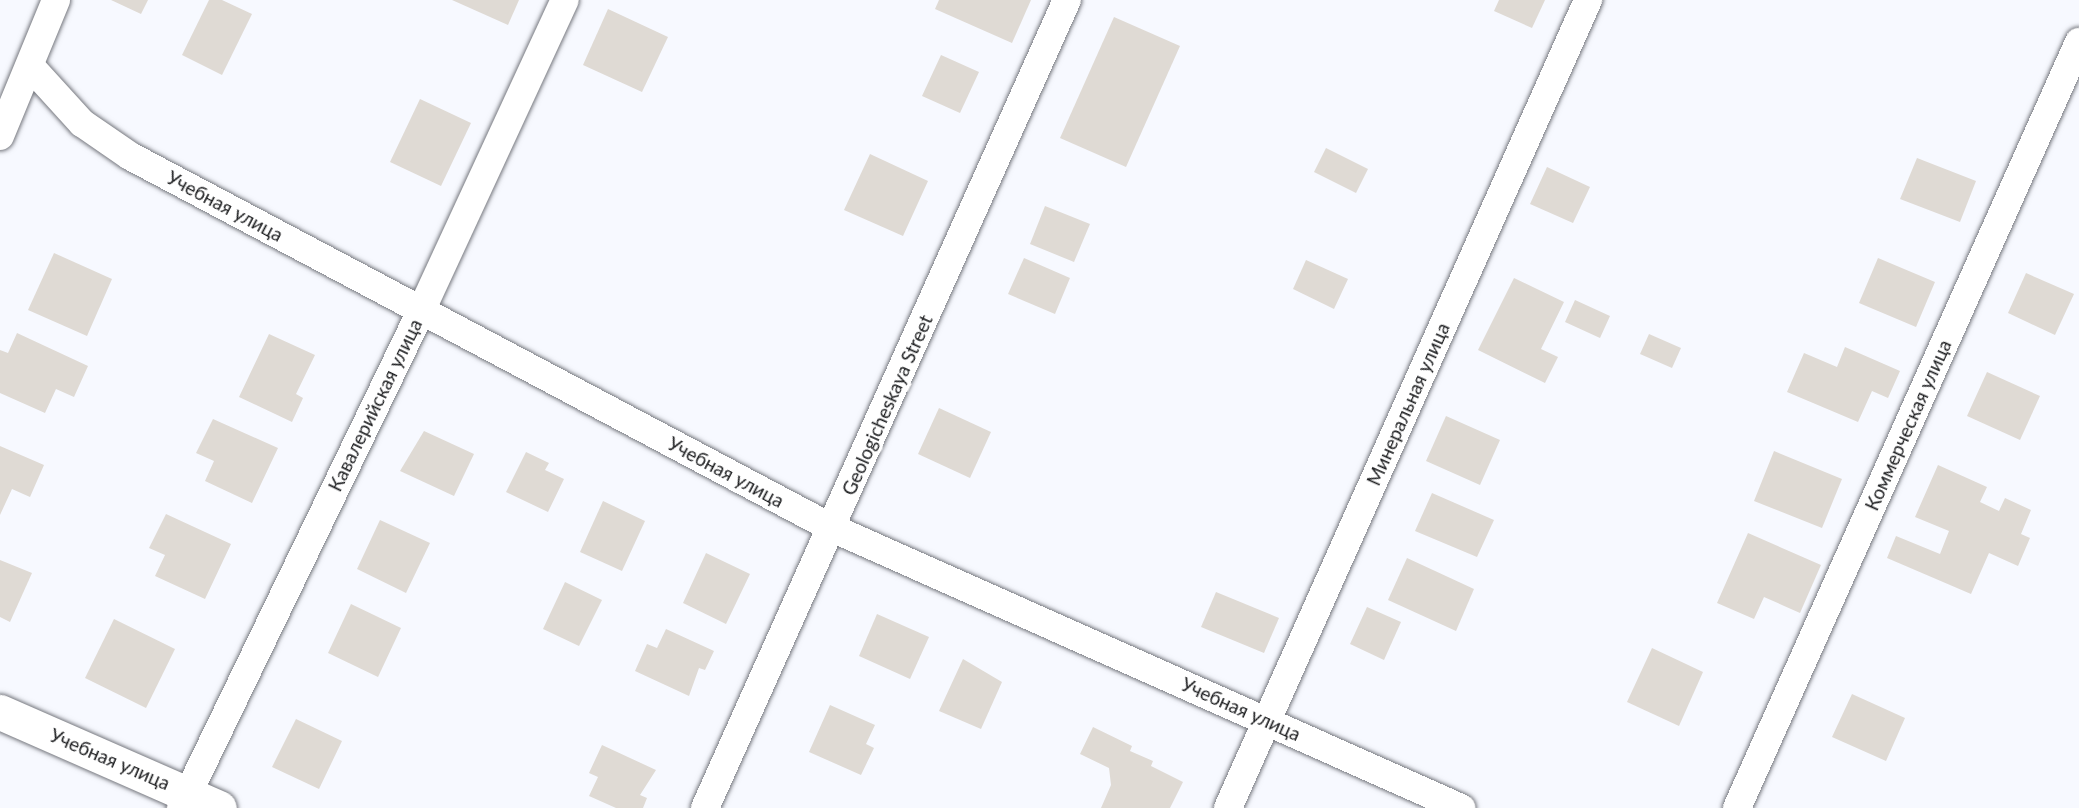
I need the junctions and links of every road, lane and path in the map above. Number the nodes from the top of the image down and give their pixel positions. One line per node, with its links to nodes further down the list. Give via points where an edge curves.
1 (56, 0): 6 (street)
2 (565, 0): 8 (street, Кавалерийская улица)
3 (1067, 0): 9 (street, Geologicheskaya Street)
4 (1588, 0): 11 (street, Минеральная улица)
5 (2079, 42): 17 (street, Коммерческая улица)
6 (31, 67): 7 (street); 8 (street, Учебная улица, via 82,123 130,156)
7 (0, 136)
8 (422, 309): 9 (street, Учебная улица); 12 (street, Кавалерийская улица)
9 (832, 528): 11 (street, Учебная улица); 14 (street, Geologicheskaya Street)
10 (0, 712): 12 (street, Учебная улица)
11 (1268, 720): 15 (street, Минеральная улица); 16 (street, Учебная улица)
12 (185, 801): 13 (street, Учебная улица)
13 (219, 808)
14 (705, 808)
15 (1228, 808)
16 (1461, 808)
17 (1737, 808)

